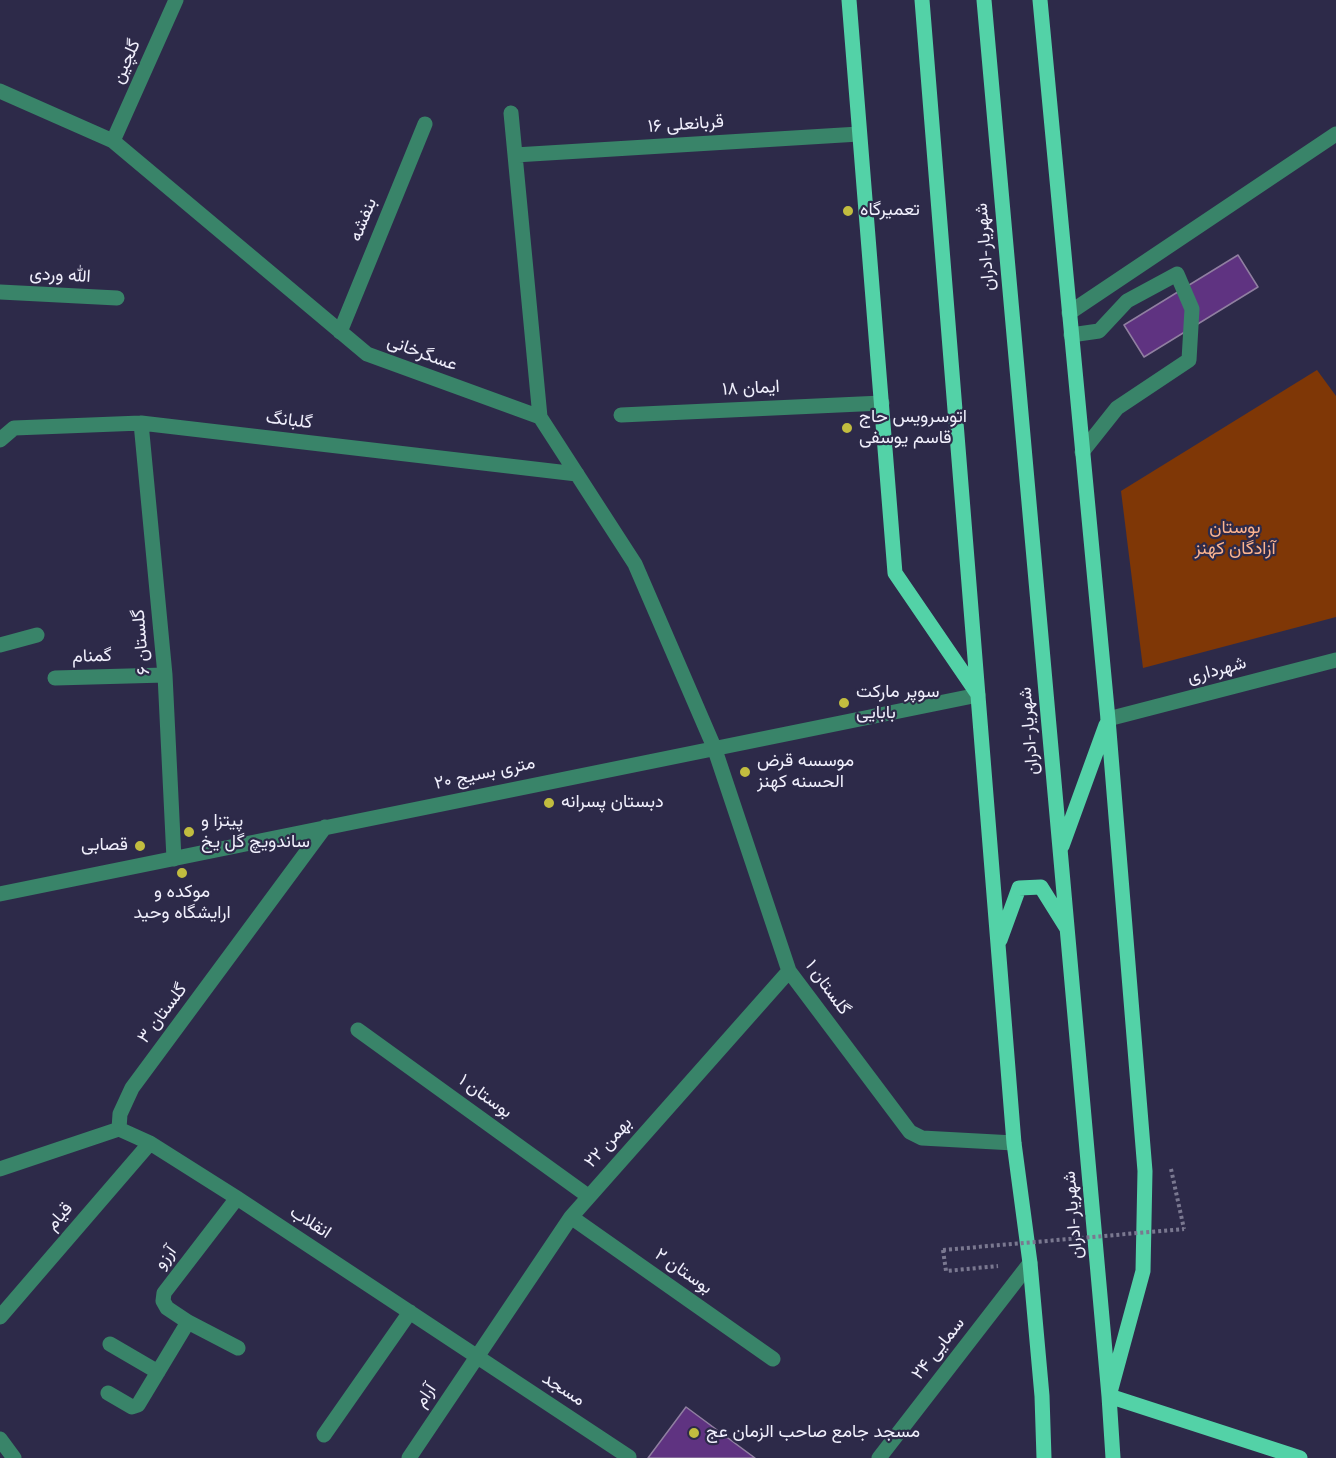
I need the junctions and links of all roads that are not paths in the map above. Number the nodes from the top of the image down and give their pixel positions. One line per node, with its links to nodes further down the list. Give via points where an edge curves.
1 (176, 0): 11 (street, گلچین)
2 (849, 0): 9 (main road)
3 (922, 0): 30 (main road)
4 (984, 0): 34 (main road, شهریار-ادران)
5 (1040, 0): 15 (main road)
6 (0, 91): 11 (street, عسگرخانی)
7 (511, 113): 12 (street)
8 (425, 124): 16 (street, بنفشه)
9 (859, 134): 12 (street, قربانعلی ۱۶); 18 (main road)
10 (1336, 134): 15 (street)
11 (113, 141): 16 (street, عسگرخانی)
12 (515, 155): 20 (street)
13 (0, 292): 14 (street, الله وردی)
14 (117, 298)
15 (1069, 314): 17 (main road)
16 (340, 332): 20 (street, عسگرخانی, via 367,354)
17 (1071, 335): 23 (main road); 23 (street, via 1100,331 1127,301 1177,274 1192,309 1189,360 1117,408)
18 (882, 403): 19 (street, ایمان ۱۸); 30 (main road, via 895,573)
19 (621, 415)
20 (540, 417): 24 (street)
21 (141, 423): 22 (street, گلبانگ, via 14,428); 24 (street, گلبانگ); 28 (street, گلستان ۶)
22 (0, 440)
23 (1082, 452): 31 (main road)
24 (577, 474): 32 (street, via 635,564)
25 (37, 635): 26 (street)
26 (0, 645)
27 (1336, 660): 31 (street, شهرداری)
28 (165, 675): 29 (street, گمنام); 35 (street, گلستان ۶)
29 (56, 678)
30 (978, 695): 32 (street, ۲۰ متری بسیج); 38 (main road)
31 (1108, 719): 34 (main road); 58 (main road, via 1145,1172 1143,1272)
32 (714, 747): 33 (street, ۲۰ متری بسیج); 39 (street, گلستان ۱)
33 (325, 827): 35 (street, ۲۰ متری بسیج); 41 (street, گلستان ۳, via 132,1088 120,1114)
34 (1060, 852): 37 (main road, شهریار-ادران)
35 (174, 859): 36 (street, ۲۰ متری بسیج)
36 (0, 894)
37 (1067, 929): 38 (main road, via 1041,887 1019,888); 58 (main road, شهریار-ادران)
38 (998, 944): 43 (main road)
39 (789, 971): 43 (street, گلستان ۱, via 910,1132 922,1138); 45 (street, ۲۲ بهمن)
40 (358, 1030): 45 (street, بوستان ۱)
41 (119, 1129): 42 (street, انقلاب); 44 (street)
42 (150, 1143): 46 (street, انقلاب); 50 (street, قیام)
43 (1014, 1143): 48 (main road)
44 (0, 1169)
45 (588, 1196): 47 (street, ۲۲ بهمن)
46 (237, 1198): 49 (street, انقلاب); 51 (street, آرزو, via 164,1293 167,1308)
47 (571, 1217): 54 (street, ۲۲ بهمن); 55 (street, بوستان ۲)
48 (1030, 1263): 64 (street, سمایی ۲۴); 65 (main road)
49 (410, 1312): 54 (street, انقلاب); 59 (street)
50 (0, 1317)
51 (188, 1322): 53 (street, آرزو); 56 (street)
52 (110, 1344): 56 (street)
53 (238, 1348)
54 (476, 1356): 61 (street, مسجد); 63 (street, آرام)
55 (773, 1359)
56 (158, 1372): 57 (street, via 136,1407)
57 (108, 1393)
58 (1109, 1396): 66 (main road, شهریار-ادران); 67 (main road)
59 (324, 1434)
60 (0, 1438): 62 (street)
61 (629, 1457)
62 (14, 1458)
63 (409, 1458)
64 (879, 1458)
65 (1044, 1458)
66 (1113, 1458)
67 (1300, 1458)

